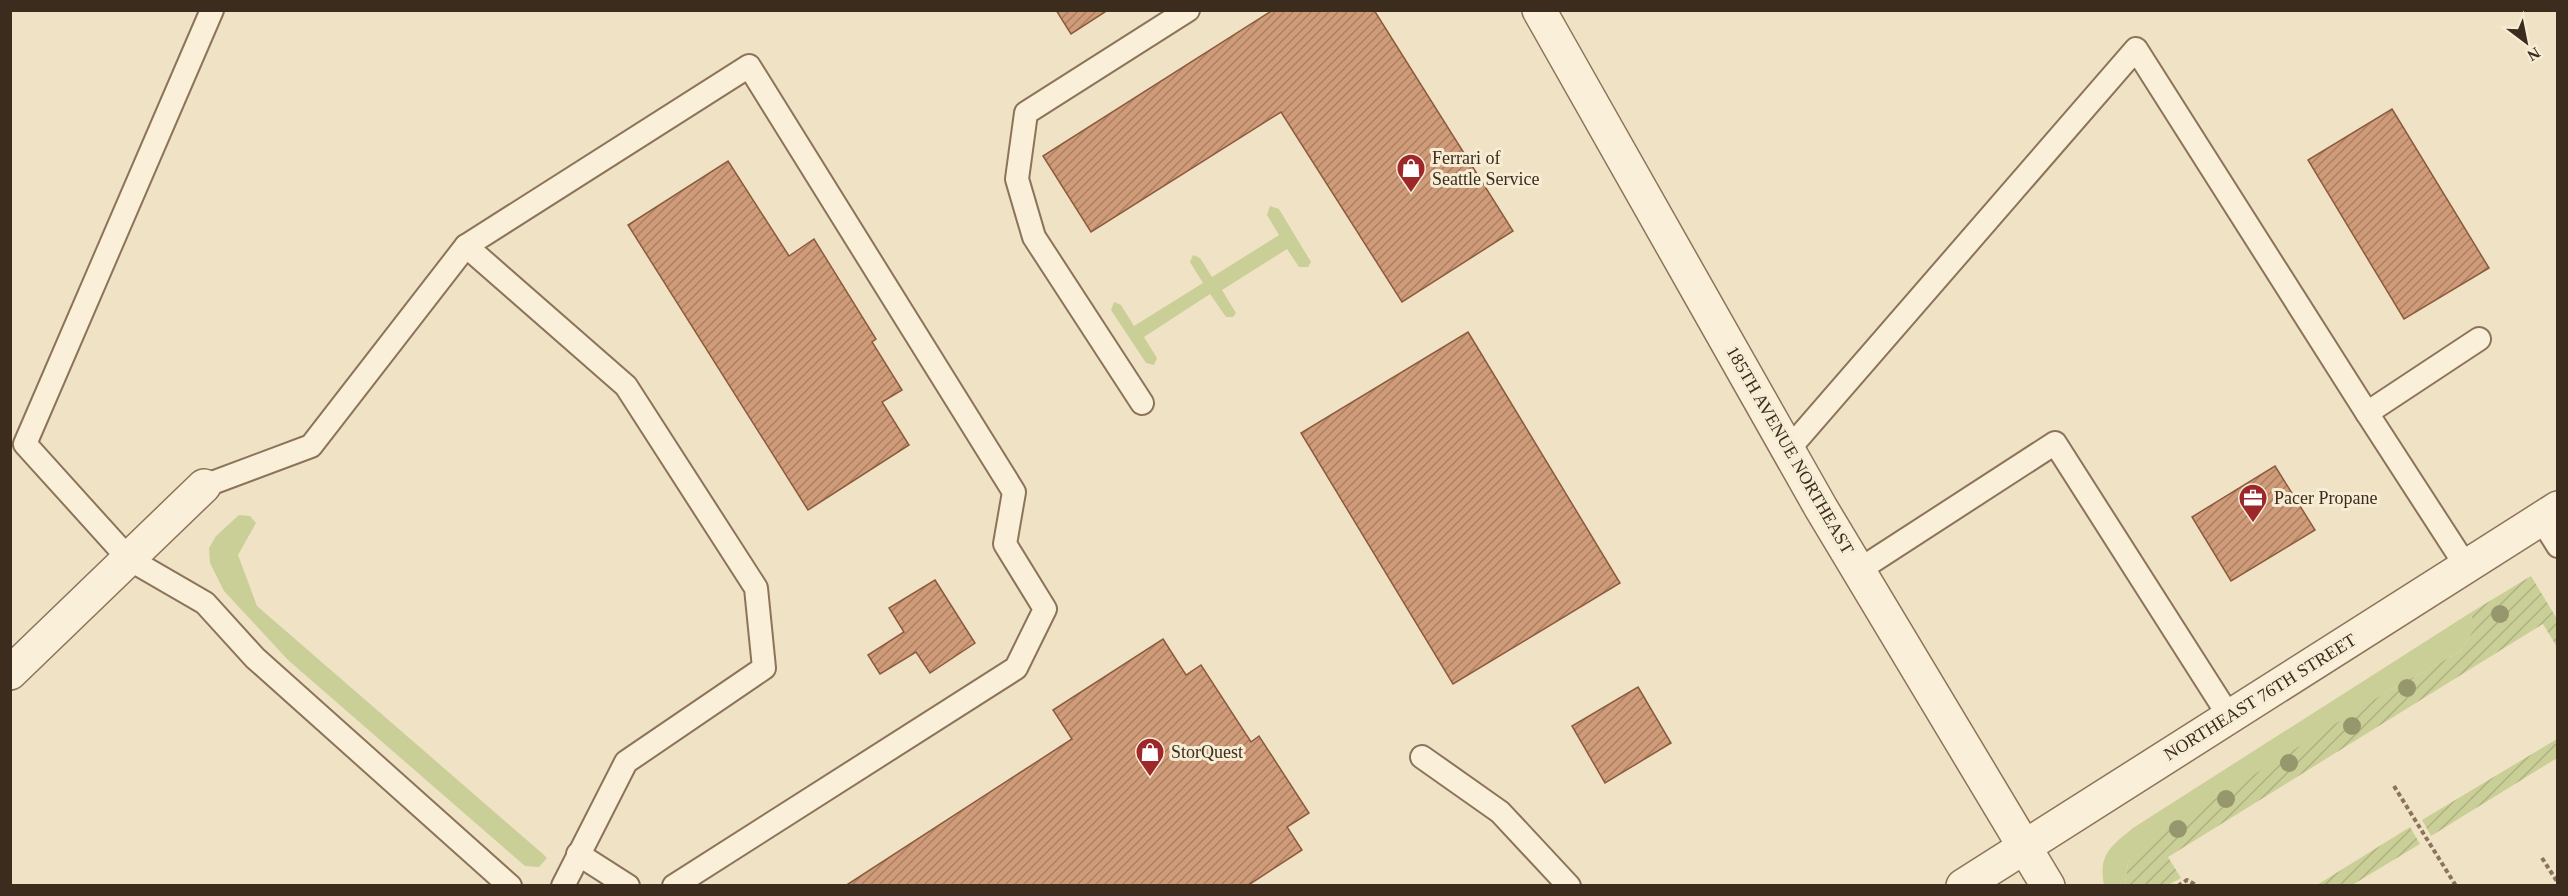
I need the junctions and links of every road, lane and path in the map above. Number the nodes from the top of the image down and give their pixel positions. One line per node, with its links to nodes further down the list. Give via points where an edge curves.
1 (212, 10): 11 (lane, via 25,444)
2 (1188, 10): 6 (lane, via 1026,113 1017,179 1034,237)
3 (1539, 10): 8 (street, 185TH AVENUE NORTHEAST)
4 (466, 246): 9 (lane, via 311,446); 19 (lane, via 626,386 756,588 764,668 626,762); 25 (lane, via 749,66 1014,492 1005,544 1045,609 1016,668)
5 (2479, 339): 7 (lane)
6 (1142, 403)
7 (2367, 413): 8 (lane, via 2136,49); 12 (lane)
8 (1788, 450): 13 (street, 185TH AVENUE NORTHEAST)
9 (204, 486): 11 (street)
10 (2552, 524): 12 (street, NORTHEAST 76TH STREET)
11 (129, 558): 14 (street); 22 (lane, via 205,603 255,658)
12 (2466, 566): 15 (street, NORTHEAST 76TH STREET)
13 (1859, 570): 15 (lane, via 2055,443); 18 (street, 185TH AVENUE NORTHEAST)
14 (10, 673)
15 (2229, 716): 18 (street, NORTHEAST 76TH STREET)
16 (1422, 757): 26 (lane, via 1500,812)
17 (2394, 786): 31 (path)
18 (2024, 846): 27 (street, NORTHEAST 76TH STREET); 28 (street, 185TH AVENUE NORTHEAST)
19 (578, 854): 23 (lane); 24 (lane)
20 (2542, 858): 21 (path)
21 (2558, 883)
22 (510, 885)
23 (562, 885)
24 (628, 885)
25 (674, 885)
26 (1569, 885)
27 (1963, 885)
28 (2048, 885)
29 (2178, 885): 30 (path, via 2187,880)
30 (2198, 885)
31 (2456, 885)

